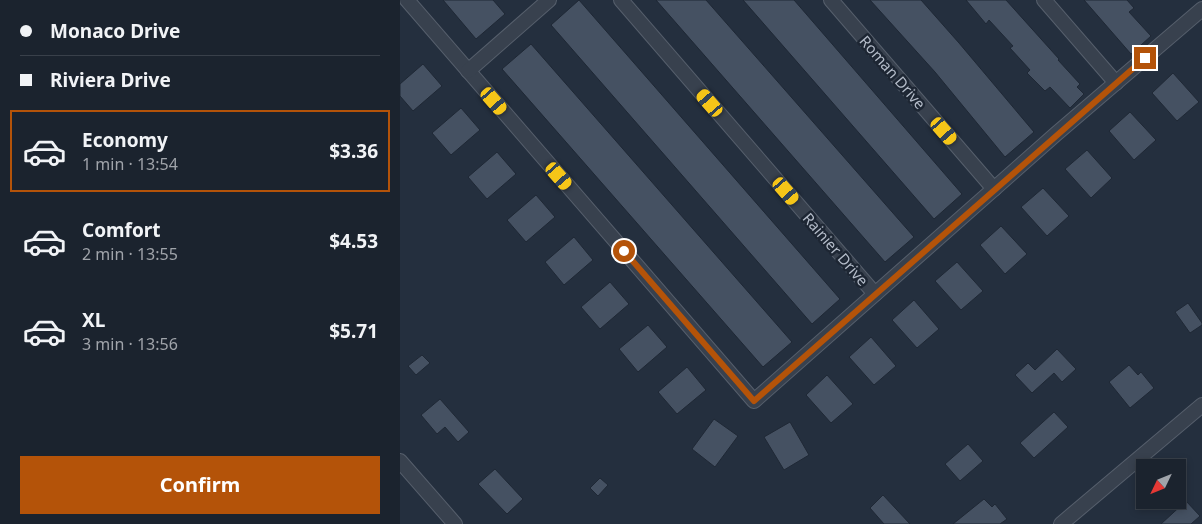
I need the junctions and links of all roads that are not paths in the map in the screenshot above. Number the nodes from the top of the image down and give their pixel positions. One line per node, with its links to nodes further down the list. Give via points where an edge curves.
1 (407, 0): 7 (street)
2 (549, 0): 7 (street)
3 (621, 0): 10 (street, Rainier Drive)
4 (831, 0): 9 (street, Roman Drive)
5 (1044, 0): 8 (street)
6 (1202, 9): 8 (street)
7 (468, 71): 10 (street, via 754,401)
8 (1116, 83): 9 (street)
9 (994, 190): 10 (street)
10 (874, 294)
11 (1202, 405): 14 (street)
12 (400, 461): 13 (street)
13 (455, 524)
14 (1061, 524)

